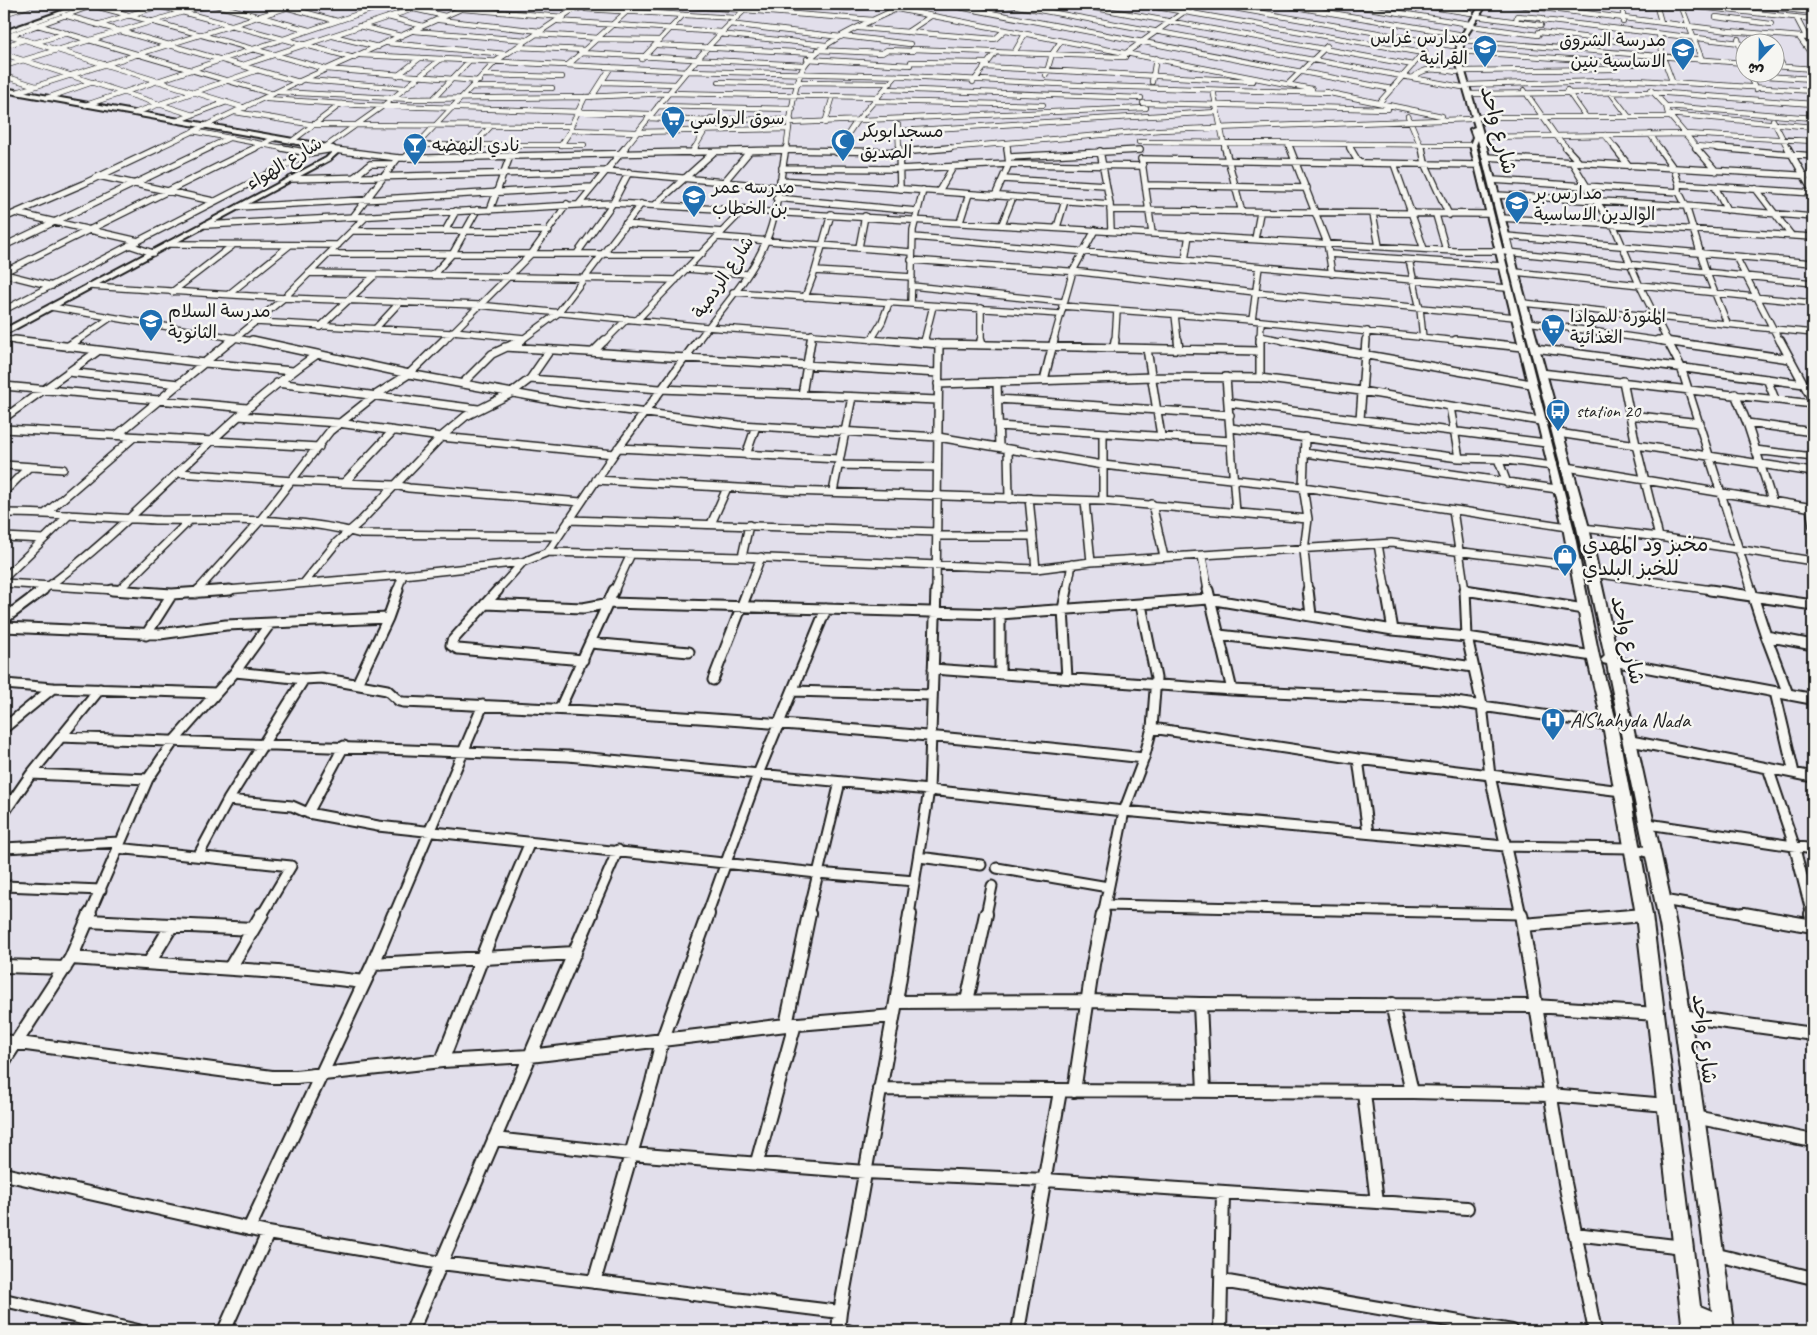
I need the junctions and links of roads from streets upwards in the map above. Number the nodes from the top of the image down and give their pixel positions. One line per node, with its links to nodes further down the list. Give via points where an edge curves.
1 (34, 4): 56 (street); 72 (street)
2 (87, 4): 3 (street); 56 (street)
3 (95, 4): 73 (street); 76 (street)
4 (152, 4): 45 (street)
5 (211, 4): 64 (street); 81 (street)
6 (274, 4): 48 (street)
7 (299, 4): 48 (street)
8 (388, 4): 65 (street)
9 (392, 4): 49 (street)
10 (456, 4): 46 (street)
11 (472, 4): 46 (street)
12 (567, 4): 13 (street)
13 (592, 4): 50 (street)
14 (636, 4): 66 (street)
15 (666, 4): 16 (street)
16 (685, 4): 52 (street)
17 (721, 4): 52 (street)
18 (751, 4): 60 (street)
19 (803, 4): 20 (street)
20 (813, 4): 53 (street)
21 (855, 4): 53 (street)
22 (871, 4): 58 (street)
23 (907, 4): 58 (street, شارع الردمية)
24 (943, 4): 74 (street)
25 (1006, 4): 42 (street)
26 (1073, 4): 59 (street)
27 (1112, 4): 59 (street)
28 (1139, 4): 63 (street)
29 (1195, 4): 63 (street)
30 (1211, 4): 69 (street)
31 (1276, 4): 54 (street); 69 (street)
32 (1344, 4): 62 (street); 70 (street)
33 (1384, 4): 62 (street)
34 (1412, 4): 107 (street)
35 (1484, 4): 107 (street)
36 (1511, 4): 47 (street)
37 (1585, 4): 71 (street)
38 (1623, 4): 85 (street)
39 (1656, 4): 102 (street)
40 (1670, 4): 43 (street)
41 (1742, 4): 44 (street)
42 (1015, 5): 61 (street); 74 (street)
43 (1681, 5): 55 (street); 113 (street)
44 (1766, 5): 67 (street); 75 (street)
45 (160, 6): 64 (street); 73 (street)
46 (467, 6): 57 (street)
47 (1545, 6): 71 (street); 101 (street)
48 (289, 7): 81 (street); 97 (street)
49 (413, 8): 78 (street); 82 (street)
50 (578, 8): 66 (street); 79 (street)
51 (656, 8): 68 (street)
52 (716, 8): 60 (street)
53 (850, 8): 83 (street)
54 (1301, 8): 70 (street); 84 (street)
55 (1714, 8): 75 (street); 86 (street)
56 (70, 9): 103 (street)
57 (460, 9): 78 (street); 79 (street)
58 (897, 9): 80 (street); 94 (street, شارع الردمية)
59 (1103, 9): 91 (street); 100 (street)
60 (744, 10): 83 (street); 88 (street)
61 (1041, 10): 91 (street); 95 (street)
62 (1378, 10): 92 (street); 107 (street)
63 (1183, 11): 100 (street); 104 (street)
64 (183, 12): 96 (street); 110 (street)
65 (363, 12): 82 (street); 97 (street)
66 (627, 12): 68 (street); 111 (street)
67 (1813, 12)
68 (651, 13): 77 (street)
69 (1264, 13): 84 (street); 104 (street)
70 (1334, 13): 92 (street)
71 (1586, 13): 85 (street)
72 (4, 14)
73 (130, 14): 96 (street); 109 (street)
74 (997, 14): 89 (street); 95 (street)
75 (1769, 14): 87 (street); 108 (street)
76 (64, 15): 105 (street); 109 (street)
77 (683, 15): 88 (street); 117 (street)
78 (445, 16): 90 (street)
79 (564, 16): 98 (street)
80 (931, 16): 112 (street); 130 (street)
81 (258, 17): 110 (street); 122 (street)
82 (387, 17): 114 (street); 115 (street)
83 (841, 17): 94 (street)
84 (1291, 17): 116 (street)
85 (1622, 17): 102 (street); 124 (street)
86 (1716, 17): 108 (street); 121 (street)
87 (1796, 17): 93 (street); 154 (street)
88 (735, 18): 106 (street)
89 (991, 18)
90 (437, 19): 115 (street); 136 (street)
91 (1088, 19): 119 (street); 127 (street)
92 (1368, 19): 107 (street); 120 (street)
93 (1813, 19)
94 (873, 20): 118 (street, شارع الردمية)
95 (1026, 20): 119 (street)
96 (153, 21): 125 (street); 143 (street)
97 (336, 21): 114 (street); 122 (street)
98 (558, 21): 111 (street); 136 (street)
99 (984, 21): 112 (street)
100 (1169, 21): 127 (street); 140 (street)
101 (1542, 21): 107 (street); 124 (street); 141 (street)
102 (1661, 22): 113 (street)
103 (31, 23): 105 (street); 128 (street)
104 (1251, 23): 132 (street)
105 (39, 24): 128 (street); 135 (street)
106 (729, 24): 137 (street); 146 (street)
107 (1467, 24): 141 (street); 163 (street); 176 (street); 204 (street); 241 (street, شارع واحد)
108 (1771, 24): 134 (street)
109 (96, 25): 125 (street)
110 (233, 25): 143 (street); 156 (street)
111 (614, 25): 117 (street); 151 (street)
112 (978, 25): 123 (street)
113 (1688, 25): 121 (street); 153 (street)
114 (359, 26): 144 (street); 145 (street)
115 (423, 26): 126 (street)
116 (1347, 27): 120 (street); 152 (street)
117 (671, 28): 137 (street); 161 (street)
118 (859, 28): 130 (street); 146 (street, شارع الردمية)
119 (1072, 29): 131 (street); 162 (street)
120 (1357, 29): 163 (street)
121 (1718, 29): 133 (street)
122 (309, 30): 129 (street); 156 (street)
123 (1005, 30): 130 (street, via 995,39); 139 (street)
124 (1625, 30): 142 (street); 164 (street)
125 (119, 31): 159 (street); 171 (street)
126 (412, 31): 145 (street); 160 (street)
127 (1156, 31): 162 (street); 170 (street)
128 (6, 32): 149 (street); 158 (street)
129 (317, 32)
130 (905, 32): 169 (street)
131 (1066, 32)
132 (1302, 32): 152 (street); 168 (street)
133 (1735, 32)
134 (1774, 32)
135 (67, 33): 159 (street); 166 (street)
136 (538, 33): 151 (street); 160 (street)
137 (720, 33): 174 (street); 179 (street)
138 (324, 34): 144 (street)
139 (1025, 34): 157 (street); 188 (street)
140 (1239, 34): 168 (street); 170 (street)
141 (1539, 34): 147 (street); 176 (street)
142 (1659, 34): 153 (street); 201 (street)
143 (200, 35): 171 (street); 180 (street)
144 (332, 36): 172 (street); 177 (street)
145 (401, 36): 167 (street)
146 (842, 36): 169 (street); 174 (street, شارع الردمية)
147 (1571, 36): 164 (street); 182 (street)
148 (1784, 36): 150 (street)
149 (4, 37)
150 (1799, 37): 154 (street); 202 (street)
151 (598, 38): 161 (street); 185 (street)
152 (1336, 38): 181 (street); 190 (street)
153 (1694, 38): 165 (street); 214 (street)
154 (1808, 38): 155 (street)
155 (1813, 38)
156 (281, 39): 172 (street); 180 (street)
157 (1060, 39): 189 (street); 193 (street)
158 (24, 40): 166 (street); 175 (street)
159 (90, 40): 183 (street); 191 (street)
160 (526, 40): 178 (street)
161 (660, 40): 173 (street)
162 (1141, 42): 189 (street); 197 (street)
163 (1432, 42): 190 (street)
164 (1626, 42): 194 (street)
165 (1734, 42)
166 (34, 43): 183 (street)
167 (386, 43): 177 (street); 192 (street)
168 (1290, 43): 181 (street)
169 (910, 44): 184 (street)
170 (1225, 44): 200 (street)
171 (169, 45): 191 (street); 208 (street)
172 (303, 45): 198 (street); 205 (street)
173 (657, 45): 179 (street); 199 (street)
174 (826, 45): 186 (street, شارع الردمية)
175 (4, 46)
176 (1531, 46): 182 (street); 204 (street)
177 (378, 47): 196 (street)
178 (516, 47): 185 (street); 192 (street)
179 (706, 48): 186 (street); 210 (street)
180 (251, 49): 198 (street); 208 (street)
181 (1323, 49): 213 (street); 225 (street)
182 (1570, 49): 194 (street)
183 (57, 50): 211 (street); 221 (street)
184 (913, 50): 186 (street, via 886,50 882,53); 187 (street); 218 (street)
185 (584, 51): 199 (street); 223 (street)
186 (816, 51): 217 (street, شارع الردمية)
187 (996, 52): 188 (street); 224 (street)
188 (1014, 53): 193 (street)
189 (1126, 53): 203 (street)
190 (1423, 53): 225 (street)
191 (138, 54): 221 (street); 236 (street)
192 (506, 54): 216 (street)
193 (1052, 54): 203 (street); 240 (street)
194 (1631, 54): 201 (street); 220 (street)
195 (4, 55): 211 (street)
196 (360, 55): 205 (street); 206 (street)
197 (1212, 55): 229 (street); 230 (street)
198 (273, 56): 222 (street); 238 (street)
199 (645, 56): 210 (street); 231 (street)
200 (1287, 56): 213 (street); 230 (street)
201 (1663, 56): 214 (street); 271 (street)
202 (1813, 56)
203 (1147, 57): 207 (street)
204 (1531, 57): 215 (street); 234 (street)
205 (354, 58): 238 (street)
206 (420, 58): 209 (street); 249 (street)
207 (1156, 58): 229 (street); 253 (street)
208 (221, 59): 222 (street); 236 (street)
209 (441, 59): 212 (street); 256 (street)
210 (697, 59): 217 (street); 239 (street)
211 (23, 60): 226 (street); 246 (street)
212 (470, 60): 216 (street); 260 (street)
213 (1312, 60): 243 (street); 254 (street)
214 (1702, 60): 219 (street)
215 (1572, 61): 220 (street); 232 (street)
216 (496, 62): 223 (street); 247 (street)
217 (806, 62): 218 (street); 245 (street, شارع الردمية)
218 (911, 63): 224 (street); 251 (street)
219 (1734, 63)
220 (1636, 64): 232 (street, via 1638,69)
221 (105, 65): 246 (street); 262 (street)
222 (243, 65): 237 (street)
223 (571, 65): 228 (street); 252 (street)
224 (985, 65): 240 (street); 261 (street)
225 (1413, 65): 254 (street)
226 (4, 66)
227 (1784, 66): 235 (street)
228 (612, 67): 231 (street); 268 (street)
229 (1198, 67): 266 (street)
230 (1275, 67): 243 (street)
231 (634, 68): 233 (street)
232 (1581, 68): 234 (street)
233 (646, 69): 239 (street); 274 (street)
234 (1527, 69): 242 (street)
235 (1813, 69)
236 (189, 70): 262 (street); 263 (street)
237 (259, 70): 263 (street); 264 (street)
238 (326, 70): 249 (street); 264 (street)
239 (688, 70): 244 (street); 278 (street)
240 (1047, 70): 253 (street); 279 (street)
241 (1459, 70): 242 (street); 257 (street, via 1429,68); 291 (street, شارع واحد)
242 (1508, 70): 277 (street)
243 (1300, 71): 280 (street); 290 (street)
244 (726, 72): 245 (street); 269 (street)
245 (801, 73): 250 (street); 275 (street, شارع الردمية)
246 (72, 75): 267 (street); 282 (street)
247 (484, 75): 252 (street); 265 (street)
248 (4, 76): 282 (street)
249 (397, 76): 256 (street)
250 (896, 76): 251 (street); 276 (street)
251 (906, 76): 261 (street)
252 (562, 77): 287 (street)
253 (1152, 77): 266 (street); 288 (street)
254 (1402, 77): 257 (street); 290 (street)
255 (1784, 77): 259 (street)
256 (418, 78): 260 (street); 286 (street)
257 (1412, 78): 291 (street)
258 (1645, 79): 270 (street); 271 (street); 302 (street)
259 (1813, 79)
260 (450, 80): 265 (street); 323 (street)
261 (975, 80): 279 (street); 298 (street)
262 (156, 81): 296 (street); 303 (street)
263 (226, 81): 303 (street); 307 (street)
264 (301, 81): 286 (street); 297 (street)
265 (479, 81): 284 (street)
266 (1274, 81): 280 (street)
267 (93, 82): 296 (street); 319 (street)
268 (602, 82): 274 (street); 317 (street)
269 (719, 82): 275 (street); 308 (street)
270 (1561, 82): 277 (street); 300 (street)
271 (1672, 82): 272 (street)
272 (1689, 82): 281 (street); 310 (street)
273 (1752, 82): 283 (street)
274 (635, 83): 278 (street)
275 (798, 83): 276 (street); 312 (street, شارع الردمية)
276 (891, 83): 289 (street)
277 (1520, 83): 291 (street); 299 (street)
278 (676, 84): 304 (street)
279 (1046, 84): 285 (street); 313 (street)
280 (1288, 84): 306 (street)
281 (1720, 84): 283 (street); 318 (street)
282 (36, 86): 295 (street)
283 (1754, 86): 294 (street); 326 (street)
284 (472, 87): 287 (street); 324 (street)
285 (1140, 87): 288 (street); 327 (street)
286 (405, 88): 320 (street)
287 (552, 88): 321 (street)
288 (1151, 88): 293 (street)
289 (886, 89): 298 (street); 325 (street)
290 (1392, 89): 331 (street)
291 (1466, 89): 299 (street); 368 (street, شارع واحد)
292 (4, 90): 295 (street, شارع الهواء)
293 (1213, 90): 305 (street); 336 (street)
294 (1813, 91)
295 (17, 92): 319 (street, شارع الهواء)
296 (123, 92): 332 (street); 338 (street)
297 (279, 92): 307 (street); 314 (street)
298 (967, 92): 313 (street); 330 (street)
299 (1526, 92): 300 (street); 364 (street)
300 (1569, 92): 301 (street); 365 (street)
301 (1610, 92): 302 (street); 366 (street)
302 (1653, 92): 310 (street); 342 (street)
303 (194, 93): 329 (street); 332 (street)
304 (669, 93): 308 (street); 311 (street); 341 (street)
305 (1319, 93): 306 (street); 348 (street)
306 (1331, 93): 331 (street)
307 (273, 94): 322 (street)
308 (711, 94): 309 (street)
309 (724, 94): 312 (street); 345 (street)
310 (1699, 94): 318 (street)
311 (627, 95): 317 (street); 328 (street)
312 (796, 95): 315 (street); 349 (street, شارع الردمية)
313 (1045, 95): 327 (street); 339 (street)
314 (358, 96): 320 (street); 334 (street)
315 (833, 96): 325 (street); 380 (street)
316 (585, 97): 317 (street); 321 (street); 353 (street)
317 (592, 97)
318 (1731, 97): 326 (street)
319 (47, 98): 338 (street, شارع الهواء)
320 (392, 98): 323 (street); 340 (street)
321 (544, 98): 324 (street)
322 (265, 99): 333 (street); 346 (street)
323 (434, 99): 324 (street)
324 (460, 99): 343 (street)
325 (876, 99): 330 (street); 377 (street)
326 (1759, 99): 337 (street); 359 (street)
327 (1142, 100): 336 (street); 347 (street)
328 (622, 101)
329 (227, 102): 346 (street); 358 (street)
330 (960, 103): 335 (street); 367 (street)
331 (1379, 103): 350 (street)
332 (161, 104): 355 (street); 358 (street)
333 (341, 104): 334 (street); 382 (street)
334 (349, 104): 340 (street)
335 (998, 104): 339 (street); 360 (street)
336 (1215, 104): 348 (street); 354 (street)
337 (1813, 104)
338 (86, 105): 355 (street, شارع الهواء)
339 (1043, 105): 357 (street)
340 (382, 106): 343 (street); 384 (street)
341 (658, 106): 345 (street); 361 (street)
342 (1666, 106): 359 (street); 363 (street)
343 (452, 107): 353 (street); 385 (street)
344 (617, 107): 356 (street)
345 (717, 107): 349 (street); 371 (street)
346 (245, 108): 352 (street)
347 (1146, 108): 351 (street); 362 (street)
348 (1321, 108): 350 (street)
349 (793, 109): 381 (street, شارع الردمية)
350 (1407, 110): 374 (street); 376 (street)
351 (1080, 111): 357 (street); 373 (street)
352 (235, 112): 382 (street); 383 (street)
353 (579, 112): 356 (street); 389 (street)
354 (1217, 112): 362 (street); 387 (street)
355 (134, 113): 375 (street, شارع الهواء)
356 (612, 113): 361 (street)
357 (1042, 113): 360 (street); 378 (street)
358 (193, 114): 375 (street)
359 (1768, 114): 369 (street); 379 (street)
360 (1002, 115): 367 (street)
361 (650, 116): 371 (street); 395 (street)
362 (1150, 116): 370 (street); 390 (street)
363 (1670, 116): 366 (street); 379 (street); 398 (street)
364 (1543, 117): 365 (street); 368 (street); 400 (street)
365 (1586, 117): 366 (street)
366 (1629, 117)
367 (950, 118): 372 (street)
368 (1473, 118): 374 (street); 407 (street, شارع واحد)
369 (1813, 118)
370 (1093, 119): 373 (street); 399 (street)
371 (710, 120): 381 (street); 393 (street)
372 (898, 120): 377 (street); 394 (street)
373 (1084, 120): 378 (street)
374 (1457, 120): 376 (street)
375 (176, 121): 383 (street, شارع الهواء)
376 (1411, 121): 387 (street); 415 (street)
377 (856, 122): 380 (street); 427 (street)
378 (1040, 122): 394 (street)
379 (1775, 122): 388 (street); 404 (street)
380 (825, 123): 381 (street)
381 (790, 124): 393 (street); 422 (street, شارع الردمية)
382 (315, 125): 384 (street); 406 (street)
383 (204, 126): 391 (street); 403 (street, شارع الهواء)
384 (355, 126): 385 (street); 421 (street)
385 (434, 126): 386 (street); 416 (street)
386 (492, 126): 389 (street); 419 (street)
387 (1221, 127): 390 (street); 411 (street)
388 (1813, 127)
389 (571, 128): 392 (street); 417 (street)
390 (1160, 130): 396 (street)
391 (193, 131): 402 (street); 463 (street)
392 (592, 131): 395 (street); 418 (street)
393 (705, 131): 395 (street); 430 (street)
394 (898, 131): 428 (street)
395 (636, 132): 432 (street)
396 (1138, 132): 399 (street); 410 (street)
397 (1650, 134): 398 (street); 401 (street); 457 (street)
398 (1686, 134): 404 (street); 420 (street)
399 (1097, 135): 405 (street)
400 (1556, 136): 401 (street); 407 (street); 444 (street)
401 (1605, 136): 453 (street)
402 (229, 138): 413 (street); 473 (street)
403 (276, 138): 406 (street, شارع الهواء); 413 (street)
404 (1784, 138): 408 (street); 433 (street)
405 (1052, 139): 409 (street); 431 (street)
406 (292, 141): 421 (street, شارع الهواء)
407 (1477, 141): 415 (street); 442 (street, شارع واحد)
408 (1813, 141)
409 (1007, 142): 428 (street); 437 (street)
410 (1139, 142): 411 (street); 423 (street)
411 (1225, 143): 412 (street); 441 (street)
412 (1288, 143): 414 (street); 443 (street)
413 (264, 144): 429 (street); 485 (street)
414 (1348, 144): 415 (street); 445 (street)
415 (1421, 144): 446 (street)
416 (415, 145): 419 (street); 439 (street)
417 (561, 145): 418 (street); 419 (street)
418 (584, 145): 434 (street)
419 (473, 146)
420 (1696, 146): 433 (street); 459 (street)
421 (331, 149): 429 (street); 438 (street); 468 (street, شارع الهواء, via 335,154)
422 (785, 150): 424 (street); 427 (street); 455 (street, شارع الردمية)
423 (1140, 150): 425 (street); 440 (street)
424 (750, 151): 426 (street); 471 (street)
425 (1100, 151): 431 (street); 451 (street)
426 (714, 152): 430 (street); 467 (street)
427 (836, 152): 428 (street)
428 (900, 152): 456 (street)
429 (309, 153): 496 (street)
430 (692, 153): 432 (street)
431 (1059, 153): 437 (street); 450 (street)
432 (621, 154): 434 (street); 458 (street)
433 (1790, 154): 436 (street); 462 (street)
434 (578, 155): 435 (street)
435 (510, 156): 439 (street); 461 (street)
436 (1813, 156)
437 (1010, 157): 448 (street)
438 (398, 158): 439 (street); 447 (street)
439 (405, 158)
440 (1141, 159): 441 (street); 452 (street)
441 (1228, 161): 443 (street); 479 (street)
442 (1482, 161): 444 (street); 446 (street); 470 (street, شارع واحد); 527 (street, شارع واحد)
443 (1296, 162): 445 (street); 481 (street)
444 (1576, 162): 453 (street); 477 (street)
445 (1359, 163): 449 (street)
446 (1426, 163): 449 (street); 525 (street)
447 (392, 164): 465 (street); 466 (street, via 370,164)
448 (1009, 164): 450 (street); 454 (street); 469 (street)
449 (1394, 164): 522 (street)
450 (1062, 165): 451 (street)
451 (1103, 166): 452 (street); 475 (street)
452 (1142, 166): 476 (street)
453 (1629, 166): 457 (street)
454 (953, 167): 456 (street); 486 (street)
455 (782, 168): 456 (street); 472 (street, شارع الردمية)
456 (899, 169): 482 (street)
457 (1674, 169): 459 (street); 474 (street)
458 (606, 171): 460 (street); 461 (street); 478 (street)
459 (1716, 171): 462 (street)
460 (629, 172): 467 (street); 499 (street)
461 (503, 173): 465 (street); 489 (street)
462 (1803, 175): 464 (street); 488 (street)
463 (99, 176): 473 (street); 516 (street)
464 (1813, 176)
465 (385, 177): 466 (street); 497 (street)
466 (352, 178): 468 (street)
467 (684, 178): 471 (street); 503 (street)
468 (291, 179): 505 (street, شارع الهواء)
469 (1003, 179): 475 (street); 492 (street)
470 (1492, 180): 477 (street); 491 (street, شارع واحد)
471 (724, 182): 472 (street)
472 (779, 183): 482 (street); 494 (street, شارع الردمية)
473 (134, 184): 485 (street); 533 (street)
474 (1679, 184): 480 (street); 487 (street)
475 (1106, 185): 506 (street)
476 (1146, 185): 479 (street); 513 (street)
477 (1586, 185): 487 (street); 495 (street)
478 (592, 187): 489 (street); 501 (street)
479 (1235, 187): 481 (street); 515 (street)
480 (1714, 187): 483 (street); 510 (street)
481 (1306, 188): 520 (street)
482 (900, 189): 484 (street)
483 (1756, 189): 488 (street); 523 (street)
484 (923, 190): 486 (street); 512 (street)
485 (169, 191): 496 (street); 541 (street)
486 (940, 191): 490 (street)
487 (1679, 192): 504 (street)
488 (1813, 192)
489 (495, 193): 497 (street); 509 (street)
490 (969, 194): 492 (street); 534 (street)
491 (1496, 195): 495 (street); 527 (street, شارع واحد)
492 (995, 196): 493 (street)
493 (1014, 197): 498 (street); 536 (street)
494 (776, 198): 511 (street, شارع الردمية); 512 (street)
495 (1595, 200): 504 (street); 537 (street)
496 (213, 201): 558 (street)
497 (367, 201): 505 (street); 531 (street)
498 (1065, 201): 506 (street); 539 (street)
499 (613, 202): 501 (street); 502 (street); 576 (street)
500 (567, 204): 501 (street); 509 (street); 548 (street)
501 (578, 204)
502 (641, 204): 503 (street); 535 (street)
503 (656, 204): 507 (street)
504 (1686, 206): 510 (street); 540 (street)
505 (239, 207): 538 (street, شارع الهواء)
506 (1110, 207): 513 (street); 543 (street)
507 (744, 209): 511 (street); 549 (street)
508 (477, 210): 509 (street); 514 (street); 547 (street)
509 (490, 210)
510 (1727, 210): 523 (street)
511 (774, 211): 519 (street); 559 (street, شارع الردمية)
512 (916, 211): 532 (street)
513 (1150, 211): 515 (street); 550 (street)
514 (456, 212): 517 (street); 546 (street)
515 (1242, 212): 518 (street)
516 (16, 213): 530 (street); 533 (street)
517 (431, 213): 528 (street); 545 (street)
518 (1260, 213): 520 (street); 557 (street)
519 (831, 214): 526 (street); 565 (street)
520 (1317, 214): 521 (street); 560 (street)
521 (1373, 214): 522 (street); 568 (street)
522 (1413, 214): 524 (street); 571 (street)
523 (1774, 214): 529 (street); 552 (street)
524 (1436, 215): 525 (street); 572 (street)
525 (1449, 215): 527 (street)
526 (865, 216): 532 (street); 570 (street)
527 (1495, 216): 537 (street); 554 (street, شارع واحد); 581 (street, شارع واحد)
528 (366, 217): 531 (street); 544 (street)
529 (1813, 217)
530 (4, 218)
531 (353, 218): 538 (street)
532 (915, 219): 534 (street); 555 (street)
533 (53, 222): 541 (street); 566 (street)
534 (960, 222): 536 (street)
535 (625, 224): 549 (street); 577 (street)
536 (1002, 224): 539 (street)
537 (1613, 224): 540 (street); 569 (street)
538 (206, 225): 561 (street, شارع الهواء)
539 (1058, 227): 542 (street)
540 (1692, 228): 552 (street); 582 (street)
541 (90, 230): 558 (street); 600 (street)
542 (1095, 230): 543 (street); 573 (street)
543 (1111, 230): 550 (street)
544 (352, 231): 545 (street); 564 (street)
545 (424, 231): 546 (street)
546 (446, 231): 547 (street)
547 (466, 231): 548 (street); 580 (street)
548 (549, 231): 575 (street)
549 (722, 232): 553 (street)
550 (1152, 233): 551 (street)
551 (1189, 235): 557 (street); 588 (street)
552 (1790, 235): 556 (street)
553 (717, 236): 559 (street); 584 (street)
554 (1506, 236): 569 (street); 581 (street, شارع واحد)
555 (913, 237): 573 (street); 578 (street)
556 (1813, 237)
557 (1255, 239): 560 (street)
558 (138, 241): 562 (street)
559 (766, 242): 565 (street); 602 (street, شارع الردمية)
560 (1327, 243): 568 (street); 585 (street)
561 (170, 244): 567 (street); 579 (street, شارع الهواء)
562 (129, 245): 579 (street); 614 (street)
563 (290, 245): 564 (street); 567 (street); 622 (street)
564 (338, 245): 583 (street)
565 (823, 245): 570 (street); 596 (street)
566 (4, 246)
567 (232, 246): 618 (street)
568 (1378, 246): 571 (street)
569 (1623, 246): 582 (street); 592 (street)
570 (859, 247): 578 (street)
571 (1424, 249): 572 (street)
572 (1446, 250): 574 (street)
573 (1083, 251): 588 (street); 597 (street)
574 (1455, 251): 581 (street); 591 (street)
575 (532, 252): 576 (street); 580 (street); 608 (street)
576 (578, 252): 577 (street)
577 (604, 252): 584 (street); 609 (street)
578 (911, 252): 587 (street)
579 (153, 253): 615 (street, شارع الهواء)
580 (453, 253): 583 (street); 605 (street)
581 (1504, 253): 592 (street); 593 (street, شارع واحد); 599 (street, شارع واحد)
582 (1700, 253): 586 (street); 598 (street)
583 (330, 254): 601 (street)
584 (702, 254): 595 (street)
585 (1330, 254): 589 (street); 603 (street)
586 (1736, 257): 590 (street); 606 (street)
587 (911, 260): 597 (street); 607 (street)
588 (1185, 260): 594 (street)
589 (1409, 260): 591 (street); 611 (street)
590 (1813, 263)
591 (1459, 264): 593 (street)
592 (1630, 264): 598 (street); 613 (street)
593 (1502, 266): 617 (street, شارع واحد)
594 (1259, 267): 603 (street); 620 (street)
595 (687, 269): 602 (street); 610 (street)
596 (815, 271): 607 (street); 623 (street)
597 (1073, 271): 620 (street); 632 (street)
598 (1706, 271): 606 (street); 621 (street)
599 (1515, 272): 613 (street); 629 (street, شارع واحد)
600 (4, 273): 614 (street)
601 (309, 273): 604 (street); 625 (street)
602 (747, 274): 619 (street, شارع الردمية)
603 (1332, 274): 611 (street)
604 (375, 275): 605 (street); 626 (street)
605 (433, 275): 608 (street)
606 (1745, 275): 612 (street); 624 (street)
607 (912, 276): 616 (street)
608 (505, 278): 609 (street); 633 (street)
609 (586, 278): 610 (street); 640 (street)
610 (676, 280): 647 (street)
611 (1414, 281): 617 (street); 637 (street)
612 (1813, 283)
613 (1639, 284): 621 (street); 643 (street)
614 (52, 286): 638 (street)
615 (90, 286): 618 (street); 635 (street, شارع الهواء)
616 (912, 286): 631 (street); 632 (street)
617 (1507, 288): 644 (street, شارع واحد)
618 (172, 292): 622 (street)
619 (733, 292): 623 (street); 654 (street, شارع الردمية)
620 (1256, 292): 637 (street); 648 (street)
621 (1714, 292): 624 (street); 652 (street)
622 (229, 294): 625 (street)
623 (805, 297): 628 (street)
624 (1756, 297): 630 (street); 655 (street)
625 (284, 298): 626 (street); 650 (street)
626 (350, 299): 627 (street); 653 (street)
627 (400, 302): 633 (street); 656 (street)
628 (890, 302): 631 (street); 667 (street)
629 (1522, 303): 643 (street); 651 (street, شارع واحد)
630 (1813, 303)
631 (911, 304): 634 (street)
632 (1062, 304): 639 (street); 641 (street)
633 (478, 306): 640 (street); 659 (street)
634 (933, 306): 636 (street); 669 (street)
635 (51, 307): 645 (street); 658 (street, شارع الهواء)
636 (981, 308): 641 (street); 671 (street)
637 (1420, 309): 644 (street); 665 (street)
638 (4, 310)
639 (1117, 310): 642 (street); 675 (street)
640 (557, 314): 646 (street); 664 (street)
641 (1060, 314): 674 (street)
642 (1175, 314): 648 (street); 679 (street)
643 (1655, 316): 652 (street); 668 (street)
644 (1515, 317): 676 (street, شارع واحد)
645 (110, 318): 663 (street); 672 (street)
646 (626, 319): 647 (street); 682 (street)
647 (637, 320): 654 (street)
648 (1252, 320): 649 (street)
649 (1261, 321): 657 (street); 662 (street)
650 (256, 322): 653 (street); 663 (street)
651 (1528, 322): 668 (street); 676 (street, شارع واحد)
652 (1728, 323): 655 (street)
653 (320, 327): 656 (street)
654 (707, 327): 661 (street); 685 (street, شارع الردمية)
655 (1773, 328): 660 (street); 686 (street)
656 (375, 329): 659 (street)
657 (1367, 331): 665 (street); 684 (street)
658 (4, 332)
659 (452, 332): 664 (street); 693 (street)
660 (1813, 332)
661 (812, 334): 667 (street); 688 (street)
662 (1259, 336): 681 (street); 684 (street)
663 (237, 337): 683 (street); 687 (street)
664 (524, 338): 673 (street)
665 (1423, 338): 676 (street)
666 (4, 339): 672 (street)
667 (871, 340): 669 (street)
668 (1668, 341): 686 (street); 689 (street)
669 (924, 343): 670 (street)
670 (939, 344): 671 (street); 696 (street)
671 (980, 345): 674 (street)
672 (67, 347): 680 (street)
673 (505, 347): 678 (street); 705 (street, via 492,354)
674 (1052, 347): 675 (street); 700 (street)
675 (1114, 348): 677 (street)
676 (1529, 348): 689 (street); 692 (street, شارع واحد); 706 (street, شارع واحد)
677 (1147, 349): 679 (street); 694 (street)
678 (550, 350): 682 (street); 699 (street)
679 (1179, 350): 681 (street)
680 (98, 351): 687 (street); 691 (street)
681 (1258, 351): 697 (street)
682 (593, 352): 685 (street)
683 (316, 355): 690 (street); 693 (street)
684 (1364, 355): 706 (street); 712 (street)
685 (683, 358): 688 (street); 709 (street, شارع الردمية)
686 (1790, 359): 707 (street)
687 (205, 363): 690 (street); 704 (street)
688 (807, 365): 696 (street); 715 (street)
689 (1681, 367): 698 (street); 710 (street)
690 (293, 371): 703 (street)
691 (68, 372): 704 (street); 711 (street)
692 (1541, 373): 701 (street); 746 (street, شارع واحد)
693 (409, 374): 705 (street); 716 (street)
694 (1152, 377): 695 (street); 700 (street); 726 (street)
695 (1226, 377): 697 (street); 722 (street)
696 (938, 378): 702 (street); 720 (street)
697 (1260, 378): 712 (street)
698 (1767, 378): 707 (street); 719 (street)
699 (530, 379): 709 (street); 713 (street)
700 (1044, 380): 702 (street)
701 (1623, 381): 710 (street); 730 (street)
702 (997, 382): 718 (street)
703 (277, 383): 716 (street); 725 (street)
704 (179, 384): 721 (street)
705 (462, 384): 713 (street)
706 (1531, 384): 734 (street, شارع واحد)
707 (1804, 384): 723 (street)
708 (4, 386): 711 (street)
709 (660, 389): 715 (street); 728 (street, شارع الردمية)
710 (1689, 389): 714 (street); 736 (street)
711 (40, 391): 721 (street); 732 (street)
712 (1361, 391): 724 (street); 733 (street)
713 (510, 394): 727 (street); 728 (street)
714 (1735, 394): 719 (street); 737 (street)
715 (802, 395): 717 (street)
716 (374, 396): 727 (street); 735 (street)
717 (852, 397): 720 (street); 742 (street)
718 (998, 399): 726 (street); 739 (street)
719 (1775, 399): 723 (street)
720 (938, 400): 751 (street)
721 (157, 402): 725 (street); 748 (street)
722 (1229, 403): 729 (street); 733 (street)
723 (1813, 403)
724 (1450, 407): 734 (street); 747 (street)
725 (247, 408): 731 (street)
726 (1158, 409): 729 (street); 749 (street)
727 (478, 410): 753 (street, via 459,421)
728 (644, 413): 738 (street); 762 (street, شارع الردمية)
729 (1230, 415): 740 (street)
730 (1630, 415): 736 (street); 757 (street)
731 (239, 416): 735 (street); 755 (street)
732 (4, 418)
733 (1360, 419): 747 (street)
734 (1540, 421): 756 (street, شارع واحد)
735 (338, 423): 743 (street); 758 (street)
736 (1700, 423): 765 (street)
737 (1747, 423): 744 (street); 761 (street)
738 (756, 426): 742 (street); 764 (street)
739 (998, 426): 745 (street); 759 (street)
740 (1231, 428): 752 (street); 754 (street)
741 (4, 429): 748 (street)
742 (846, 431): 751 (street); 769 (street)
743 (392, 432): 753 (street); 784 (street)
744 (1813, 432)
745 (1103, 433): 749 (street); 772 (street)
746 (1558, 433): 757 (street); 776 (street, شارع واحد)
747 (1455, 434): 756 (street); 767 (street)
748 (117, 435): 750 (street)
749 (1161, 436): 754 (street)
750 (134, 437): 755 (street); 804 (street)
751 (938, 437): 759 (street); 775 (street)
752 (1305, 437): 763 (street); 767 (street)
753 (441, 438): 762 (street); 786 (street)
754 (1231, 441): 781 (street)
755 (209, 442): 758 (street); 779 (street)
756 (1546, 443): 773 (street, شارع واحد)
757 (1636, 445): 765 (street); 782 (street)
758 (319, 447): 783 (street)
759 (999, 447): 760 (street)
760 (1008, 449): 772 (street); 795 (street)
761 (1755, 450): 766 (street); 770 (street)
762 (616, 451): 764 (street); 780 (street, شارع الردمية)
763 (1305, 453): 785 (street); 788 (street)
764 (746, 455): 769 (street)
765 (1711, 456): 770 (street); 792 (street)
766 (1813, 457)
767 (1459, 458): 768 (street)
768 (1498, 459): 773 (street); 785 (street)
769 (839, 462): 775 (street); 791 (street)
770 (1760, 464): 778 (street); 796 (street)
771 (4, 465): 774 (street)
772 (1103, 465): 781 (street); 798 (street)
773 (1553, 466): 789 (street, شارع واحد)
774 (29, 467): 777 (street); 790 (street)
775 (937, 467): 793 (street)
776 (1567, 467): 782 (street); 816 (street, شارع واحد)
777 (63, 469)
778 (1813, 472)
779 (179, 473): 783 (street); 807 (street)
780 (596, 480): 787 (street); 799 (street, شارع الردمية)
781 (1233, 480): 788 (street); 805 (street)
782 (1646, 480): 792 (street); 822 (street)
783 (293, 481): 784 (street); 811 (street)
784 (344, 483): 786 (street)
785 (1507, 483): 789 (street)
786 (394, 484): 799 (street, via 409,488); 817 (street)
787 (727, 488): 791 (street); 812 (street)
788 (1303, 488): 802 (street); 808 (street)
789 (1558, 489): 815 (street, شارع واحد)
790 (4, 492)
791 (833, 492): 793 (street)
792 (1722, 492): 796 (street); 825 (street)
793 (937, 495): 795 (street); 818 (street)
794 (1028, 498): 795 (street); 797 (street); 820 (street)
795 (1009, 499)
796 (1772, 500): 801 (street)
797 (1085, 501): 798 (street); 836 (street)
798 (1103, 501): 800 (street)
799 (581, 502): 810 (street, شارع الردمية)
800 (1152, 504): 805 (street); 833 (street)
801 (1811, 507): 814 (street)
802 (1453, 510): 815 (street); 827 (street)
803 (4, 513): 804 (street)
804 (46, 513): 806 (street)
805 (1236, 513): 808 (street)
806 (69, 515): 807 (street); 823 (street)
807 (130, 519): 809 (street); 846 (street)
808 (1308, 519): 826 (street)
809 (190, 520): 811 (street); 847 (street)
810 (569, 520): 812 (street); 819 (street, شارع الردمية)
811 (259, 522): 817 (street, via 316,523); 849 (street)
812 (711, 524): 813 (street)
813 (749, 526): 818 (street); 830 (street)
814 (1813, 526)
815 (1568, 527): 839 (street, شارع واحد)
816 (1583, 528): 822 (street); 841 (street, شارع واحد)
817 (350, 530): 819 (street, via 374,534); 845 (street)
818 (937, 534): 820 (street); 838 (street)
819 (558, 536): 828 (street, شارع الردمية)
820 (1032, 536): 840 (street)
821 (4, 537): 823 (street)
822 (1660, 537): 825 (street)
823 (44, 539): 843 (street)
824 (1378, 544): 826 (street); 827 (street); 868 (street)
825 (1738, 549): 834 (street); 851 (street)
826 (1304, 550): 831 (street); 863 (street)
827 (1459, 551): 839 (street); 848 (street)
828 (548, 552): 829 (street); 835 (street)
829 (631, 554): 830 (street); 853 (street)
830 (742, 556): 832 (street)
831 (1202, 556): 833 (street); 852 (street)
832 (761, 557): 838 (street); 857 (street)
833 (1164, 558): 836 (street)
834 (1813, 561)
835 (523, 562): 842 (street); 854 (street)
836 (1091, 562): 837 (street)
837 (1072, 564): 840 (street); 860 (street)
838 (936, 565): 840 (street); 861 (street)
839 (1576, 566): 858 (street, شارع واحد)
840 (1036, 569)
841 (1593, 573): 851 (street); 878 (street, شارع واحد)
842 (403, 575): 845 (street); 864 (street)
843 (4, 578)
844 (4, 583): 846 (street)
845 (304, 583): 849 (street)
846 (49, 586): 847 (street); 865 (street)
847 (119, 590): 850 (street)
848 (1464, 590): 858 (street); 871 (street)
849 (196, 592): 850 (street)
850 (172, 594): 869 (street)
851 (1755, 596): 856 (street); 872 (street)
852 (1209, 599): 855 (street); 863 (street); 870 (street)
853 (610, 603): 854 (street, via 584,608); 857 (street); 873 (street)
854 (485, 604): 877 (street, via 452,641 453,647)
855 (1141, 605): 860 (street); 888 (street)
856 (1813, 605)
857 (742, 606): 859 (street); 885 (street)
858 (1584, 608): 876 (street, شارع واحد)
859 (826, 609): 861 (street); 892 (street)
860 (1063, 609): 862 (street); 883 (street)
861 (936, 611): 862 (street); 880 (street)
862 (1000, 614): 882 (street)
863 (1311, 615): 868 (street)
864 (388, 618): 866 (street); 887 (street)
865 (4, 619)
866 (269, 624): 869 (street, via 226,625); 881 (street)
867 (4, 627): 869 (street)
868 (1393, 630): 871 (street)
869 (146, 635)
870 (1219, 635): 879 (street); 891 (street)
871 (1467, 636): 876 (street); 879 (street)
872 (1766, 636): 874 (street); 894 (street)
873 (591, 643): 875 (street); 877 (street)
874 (1813, 644)
875 (689, 652)
876 (1593, 656): 878 (street); 901 (street, شارع واحد)
877 (583, 660): 899 (street)
878 (1613, 661): 894 (street); 906 (street, شارع واحد)
879 (1473, 666): 898 (street)
880 (933, 669): 882 (street); 895 (street)
881 (235, 672): 884 (street); 893 (street)
882 (1000, 674): 883 (street)
883 (1066, 678): 888 (street)
884 (304, 679): 887 (street, via 321,678); 908 (street)
885 (713, 680)
886 (4, 684): 889 (street)
887 (357, 684): 897 (street, via 387,690 399,702)
888 (1157, 685): 891 (street); 903 (street)
889 (53, 688): 890 (street); 902 (street)
890 (100, 689): 893 (street); 905 (street)
891 (1232, 690): 898 (street, via 1442,700)
892 (793, 691): 895 (street); 900 (street)
893 (216, 693): 907 (street)
894 (1782, 693): 896 (street); 914 (street)
895 (932, 695): 904 (street)
896 (1813, 700)
897 (482, 705): 899 (street); 910 (street)
898 (1482, 705): 901 (street); 917 (street)
899 (560, 708): 900 (street)
900 (778, 723): 904 (street); 916 (street)
901 (1610, 725): 922 (street, شارع واحد)
902 (4, 728)
903 (1152, 728): 911 (street); 912 (street)
904 (932, 735): 911 (street); 921 (street)
905 (60, 737): 907 (street); 915 (street)
906 (1631, 741): 913 (street); 927 (street, شارع واحد)
907 (173, 742): 908 (street); 919 (street)
908 (262, 744): 909 (street); 923 (street)
909 (344, 746): 910 (street); 926 (street)
910 (464, 752): 916 (street, via 568,756); 928 (street)
911 (1144, 758): 924 (street)
912 (1358, 759): 917 (street); 929 (street)
913 (1768, 768): 914 (street); 932 (street)
914 (1794, 773): 918 (street)
915 (31, 774): 919 (street); 925 (street)
916 (758, 774): 920 (street); 941 (street)
917 (1490, 776): 922 (street); 933 (street)
918 (1813, 777)
919 (148, 779): 931 (street)
920 (840, 782): 921 (street); 944 (street)
921 (929, 790): 924 (street); 940 (street)
922 (1622, 791): 935 (street, شارع واحد)
923 (228, 800): 926 (street, via 287,805); 939 (street)
924 (1124, 811): 929 (street); 948 (street)
925 (4, 813)
926 (308, 813): 928 (street, via 372,825)
927 (1648, 824): 932 (street); 938 (street, شارع واحد)
928 (430, 830): 930 (street); 964 (street)
929 (1368, 833): 933 (street)
930 (530, 842): 937 (street); 961 (street)
931 (118, 845): 934 (street); 939 (street); 949 (street)
932 (1794, 845): 936 (street); 954 (street)
933 (1506, 846): 935 (street); 952 (street)
934 (4, 848)
935 (1631, 848): 938 (street); 953 (street, شارع واحد)
936 (1813, 849)
937 (618, 850): 941 (street); 960 (street)
938 (1654, 854): 950 (street, شارع واحد)
939 (198, 856): 959 (street, via 292,866)
940 (919, 857): 942 (street); 945 (street)
941 (726, 862): 944 (street); 980 (street)
942 (980, 865)
943 (997, 868): 948 (street)
944 (817, 873): 945 (street); 978 (street)
945 (915, 881): 971 (street)
946 (4, 886): 949 (street)
947 (992, 886): 969 (street)
948 (1108, 887): 951 (street)
949 (101, 890): 955 (street)
950 (1663, 900): 958 (street); 977 (street, شارع واحد)
951 (1105, 905): 952 (street); 970 (street)
952 (1520, 914): 957 (street)
953 (1644, 915): 957 (street); 975 (street, شارع واحد)
954 (1813, 920)
955 (88, 921): 956 (street); 962 (street)
956 (172, 925): 959 (street); 963 (street)
957 (1523, 925): 974 (street)
958 (1813, 926)
959 (253, 929): 967 (street)
960 (575, 953): 961 (street); 983 (street)
961 (481, 957): 964 (street); 985 (street)
962 (72, 958): 963 (street); 966 (street)
963 (149, 963): 967 (street)
964 (373, 964): 968 (street)
965 (4, 966): 966 (street)
966 (65, 968): 982 (street)
967 (230, 968): 968 (street)
968 (364, 982): 986 (street)
969 (967, 1001): 970 (street); 971 (street)
970 (1088, 1001): 972 (street); 988 (street)
971 (896, 1002): 976 (street)
972 (1200, 1004): 973 (street); 990 (street)
973 (1392, 1004): 974 (street); 991 (street)
974 (1535, 1006): 975 (street); 993 (street)
975 (1656, 1014): 994 (street, شارع واحد)
976 (893, 1016): 978 (street); 987 (street)
977 (1682, 1016): 979 (street); 995 (street, شارع واحد)
978 (790, 1024): 980 (street); 999 (street)
979 (1813, 1034)
980 (662, 1040): 983 (street); 998 (street)
981 (4, 1041): 982 (street)
982 (16, 1043): 984 (street); 986 (street, via 272,1077)
983 (530, 1056): 985 (street); 996 (street)
984 (4, 1061)
985 (442, 1061): 986 (street)
986 (322, 1075): 1006 (street)
987 (880, 1089): 989 (street); 1000 (street)
988 (1074, 1090): 989 (street); 990 (street)
989 (1060, 1091): 1002 (street)
990 (1204, 1091): 992 (street)
991 (1412, 1092): 992 (street); 993 (street)
992 (1364, 1093): 1004 (street)
993 (1550, 1094): 994 (street); 1008 (street)
994 (1666, 1104): 1009 (street, شارع واحد)
995 (1694, 1117): 997 (street); 1010 (street, شارع واحد)
996 (494, 1139): 998 (street); 1011 (street)
997 (1813, 1142)
998 (631, 1154): 999 (street); 1014 (street)
999 (757, 1162): 1000 (street)
1000 (865, 1172): 1002 (street); 1016 (street)
1001 (4, 1174): 1006 (street)
1002 (1045, 1180): 1003 (street); 1023 (street)
1003 (1223, 1192): 1004 (street); 1013 (street)
1004 (1377, 1202): 1005 (street)
1005 (1468, 1208)
1006 (249, 1229): 1007 (street)
1007 (268, 1233): 1011 (street); 1020 (street)
1008 (1575, 1234): 1009 (street); 1026 (street)
1009 (1683, 1247): 1017 (street, شارع واحد)
1010 (1712, 1254): 1012 (street); 1018 (street, شارع واحد)
1011 (441, 1263): 1014 (street); 1021 (street)
1012 (1813, 1278)
1013 (1222, 1281): 1024 (street); 1025 (street)
1014 (594, 1282): 1016 (street)
1015 (4, 1300): 1019 (street)
1016 (840, 1312): 1022 (street)
1017 (1692, 1322): 1018 (street)
1018 (1724, 1329)
1019 (138, 1331)
1020 (224, 1331)
1021 (412, 1331)
1022 (841, 1331)
1023 (1018, 1331)
1024 (1220, 1331)
1025 (1512, 1331)
1026 (1595, 1331)

